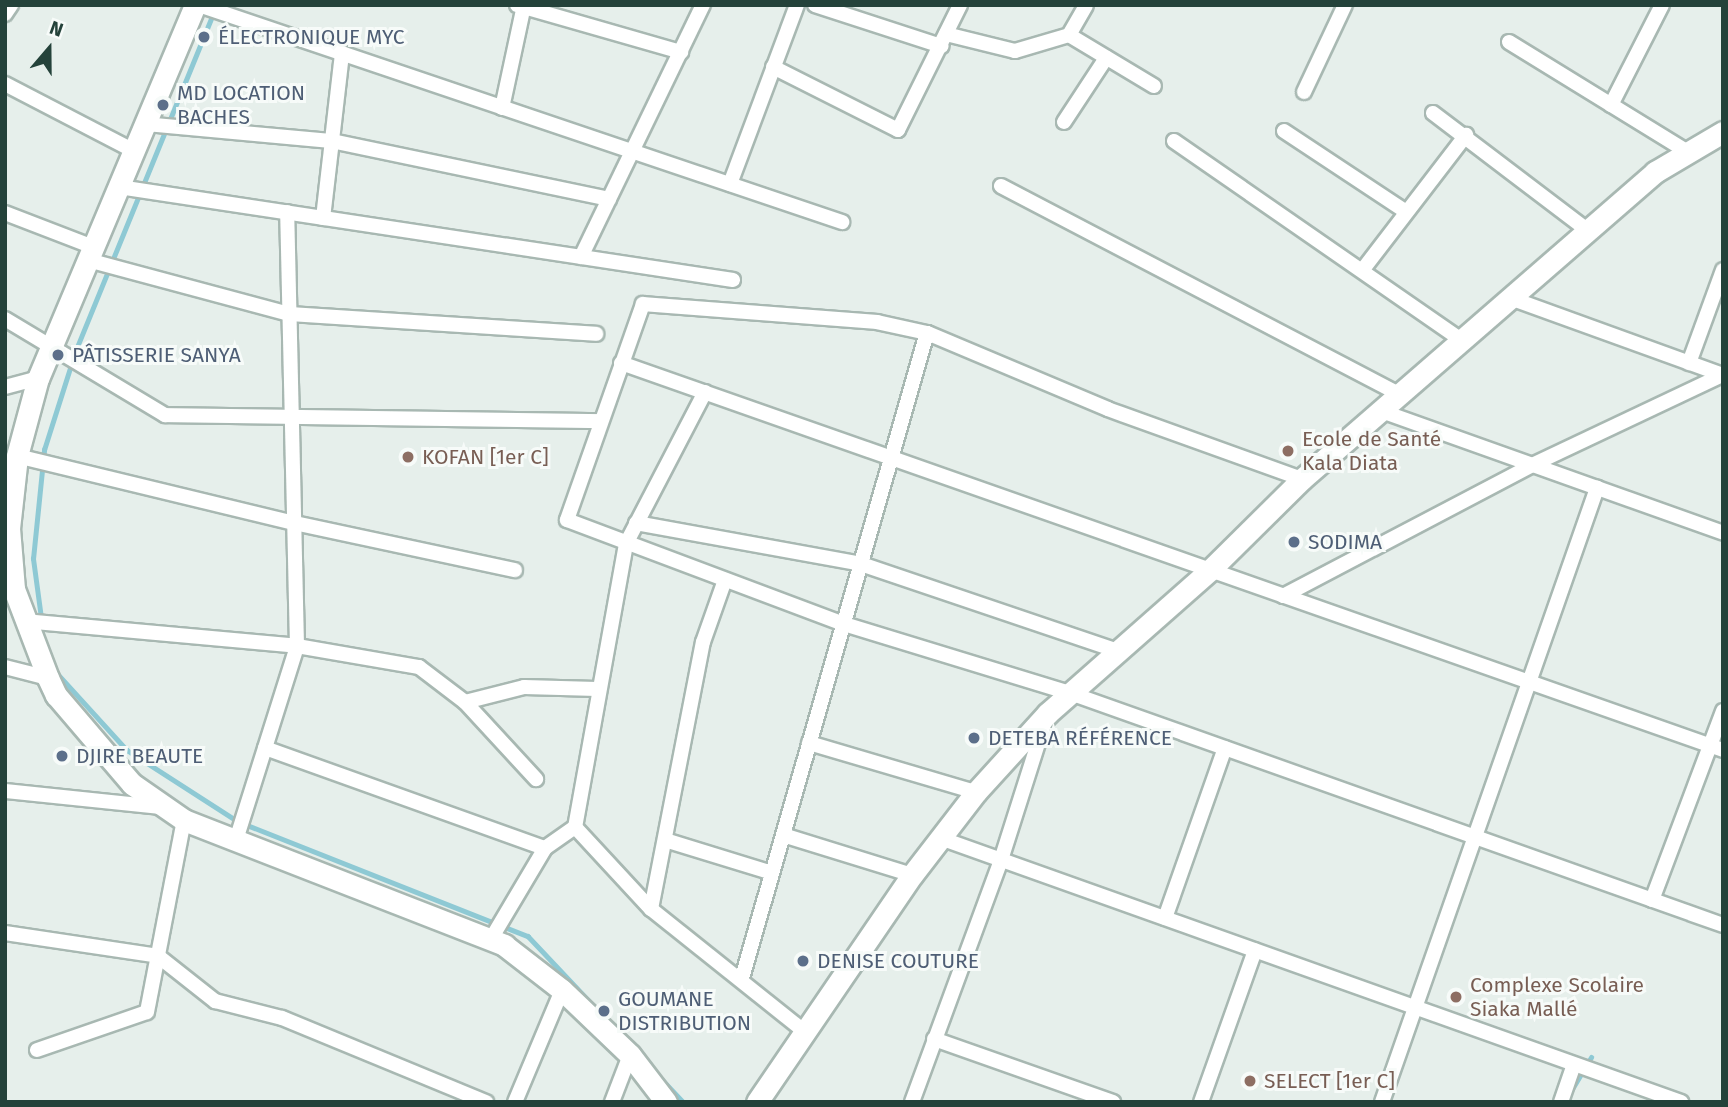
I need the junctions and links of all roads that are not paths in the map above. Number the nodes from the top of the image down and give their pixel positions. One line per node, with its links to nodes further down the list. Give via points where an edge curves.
1 (11, 5): 11 (street)
2 (197, 5): 16 (street); 26 (main road)
3 (703, 5): 15 (street)
4 (797, 5): 18 (street)
5 (816, 5): 13 (street)
6 (960, 5): 13 (street)
7 (1086, 5): 12 (street)
8 (1345, 5): 21 (street)
9 (521, 6): 15 (street); 23 (street)
10 (1657, 7): 22 (street)
11 (5, 14)
12 (1069, 35): 13 (street, via 1015,51); 17 (street)
13 (943, 40): 18 (street, via 898,130)
14 (1509, 42): 22 (street)
15 (681, 52): 34 (street)
16 (342, 53): 23 (street); 30 (street)
17 (1106, 58): 20 (street); 25 (street)
18 (773, 67): 35 (street)
19 (5, 84): 32 (street)
20 (1154, 86)
21 (1304, 92)
22 (1611, 105): 33 (street)
23 (502, 108): 34 (street)
24 (1433, 113): 29 (street)
25 (1064, 122)
26 (145, 124): 30 (street); 32 (main road)
27 (1284, 131): 39 (street)
28 (1723, 132): 33 (main road)
29 (1466, 135): 39 (street); 44 (street)
30 (332, 141): 38 (street); 42 (street)
31 (1174, 141): 47 (street)
32 (134, 151): 37 (main road)
33 (1686, 151): 44 (main road)
34 (632, 152): 35 (street); 38 (street)
35 (730, 184): 43 (street)
36 (1001, 186): 63 (street)
37 (118, 187): 41 (street); 45 (main road)
38 (609, 199): 46 (street)
39 (1405, 211): 47 (street)
40 (5, 212): 45 (street)
41 (287, 212): 42 (street); 51 (street)
42 (323, 218): 46 (street)
43 (842, 222)
44 (1590, 232): 50 (main road)
45 (91, 253): 51 (street); 56 (main road)
46 (581, 257): 49 (street)
47 (1364, 268): 55 (street)
48 (1723, 270): 58 (street)
49 (733, 280)
50 (1513, 299): 55 (main road); 58 (street)
51 (289, 314): 54 (street); 65 (street)
52 (5, 318): 56 (street)
53 (927, 333): 57 (street, via 877,322 643,304); 68 (street); 70 (street, via 1108,409)
54 (596, 334)
55 (1464, 342): 63 (main road)
56 (51, 346): 60 (main road); 65 (street, via 165,415)
57 (621, 363): 62 (street); 66 (street)
58 (1689, 363): 59 (street)
59 (1722, 375): 69 (street)
60 (38, 378): 61 (street); 67 (main road)
61 (5, 387)
62 (705, 392): 68 (street); 73 (street)
63 (1402, 396): 64 (main road)
64 (1384, 412): 69 (street); 70 (main road)
65 (290, 415): 66 (street); 72 (street)
66 (600, 421): 75 (street, via 567,520)
67 (18, 456): 72 (street); 81 (main road, via 9,528 13,589)
68 (891, 458): 76 (street); 78 (street)
69 (1532, 465): 71 (street); 80 (street)
70 (1302, 479): 78 (main road)
71 (1597, 488): 74 (street); 87 (street)
72 (295, 523): 77 (street); 83 (street)
73 (636, 523): 75 (street); 76 (street)
74 (1723, 533)
75 (626, 544): 79 (street); 88 (street)
76 (861, 564): 82 (street); 84 (street)
77 (515, 570)
78 (1210, 570): 80 (street); 84 (main road)
79 (725, 580): 82 (street); 107 (street, via 703,642)
80 (1283, 596): 87 (street)
81 (24, 621): 83 (street); 86 (main road)
82 (844, 624): 89 (street); 93 (street)
83 (297, 646): 90 (street, via 419,667); 94 (street)
84 (1118, 651): 89 (main road)
85 (5, 667): 86 (street)
86 (48, 678): 100 (main road, via 101,751 132,784)
87 (1529, 682): 96 (street); 104 (street)
88 (597, 689): 90 (street, via 524,687); 102 (street)
89 (1070, 693): 92 (main road); 95 (street)
90 (465, 702): 97 (street)
91 (1723, 711): 96 (street)
92 (1048, 713): 99 (main road); 109 (street)
93 (809, 743): 99 (street); 103 (street)
94 (265, 748): 106 (street); 108 (street)
95 (1225, 748): 104 (street); 114 (street)
96 (1716, 748): 112 (street)
97 (536, 779)
98 (5, 791): 100 (street)
99 (976, 792): 105 (main road)
100 (166, 807): 101 (main road)
101 (184, 820): 106 (main road); 119 (street)
102 (575, 827): 108 (street); 113 (street)
103 (783, 835): 110 (street); 111 (street)
104 (1474, 837): 112 (street); 122 (street)
105 (940, 838): 109 (street); 111 (main road)
106 (236, 840): 117 (main road)
107 (665, 840): 110 (street); 113 (street)
108 (545, 848): 117 (street)
109 (1001, 860): 114 (street); 124 (street)
110 (772, 873): 120 (street)
111 (912, 874): 123 (main road)
112 (1652, 900): 115 (street)
113 (651, 909): 120 (street)
114 (1165, 918): 118 (street)
115 (1723, 925)
116 (5, 933): 119 (street)
117 (491, 939): 121 (main road)
118 (1255, 950): 122 (street); 135 (street)
119 (158, 957): 125 (street, via 147,1012); 128 (street, via 215,1000 282,1018)
120 (742, 978): 123 (street)
121 (562, 990): 126 (main road); 129 (street)
122 (1415, 1007): 127 (street); 136 (street)
123 (804, 1031): 132 (main road)
124 (934, 1039): 133 (street); 134 (street)
125 (37, 1050)
126 (629, 1055): 130 (street); 131 (main road)
127 (1574, 1065): 137 (street); 138 (street)
128 (486, 1102)
129 (515, 1102)
130 (612, 1102)
131 (666, 1102)
132 (757, 1102)
133 (912, 1102)
134 (1113, 1102)
135 (1201, 1102)
136 (1382, 1102)
137 (1561, 1102)
138 (1681, 1102)

